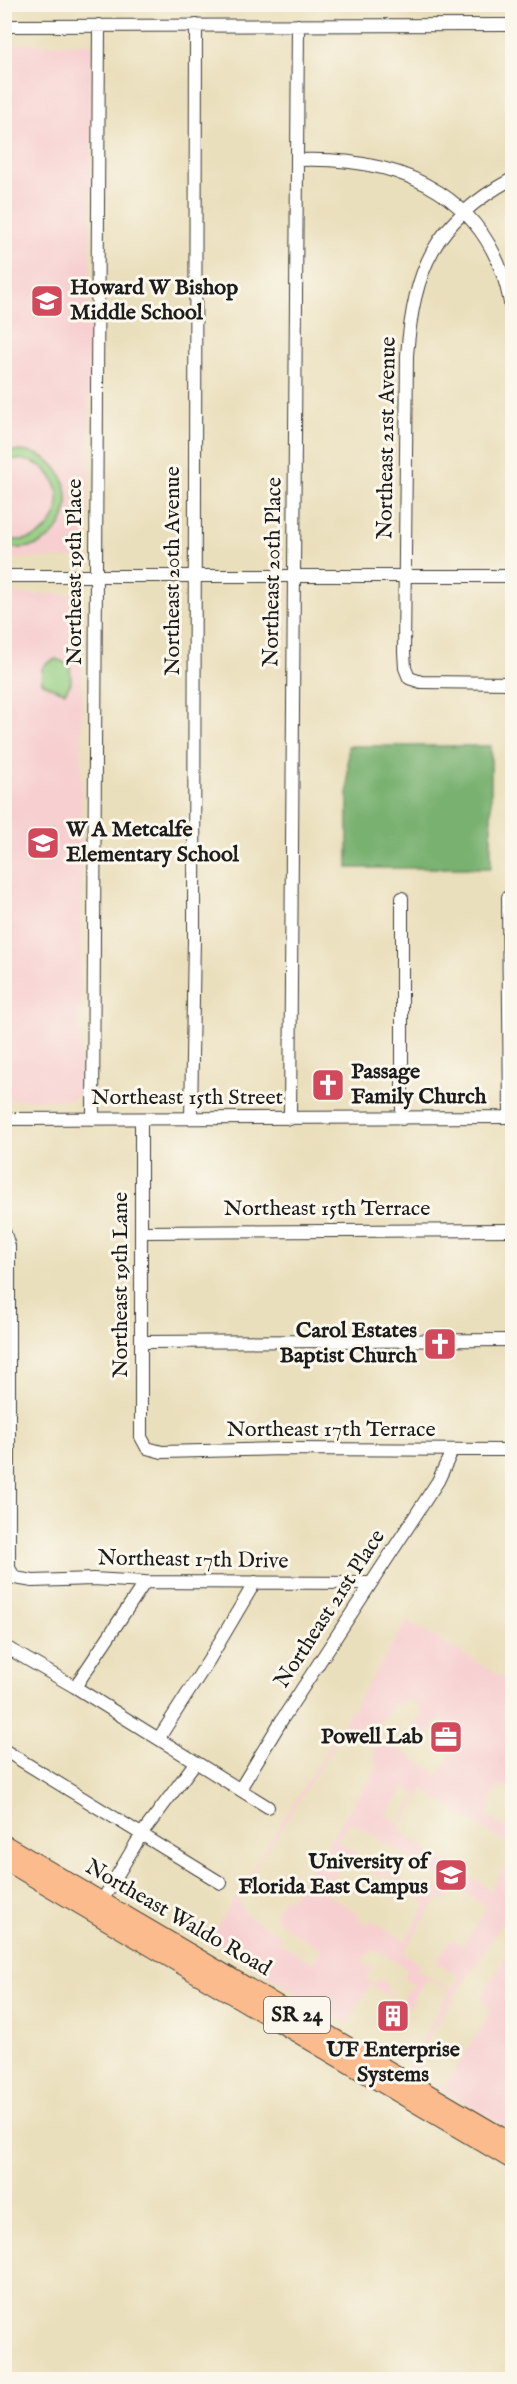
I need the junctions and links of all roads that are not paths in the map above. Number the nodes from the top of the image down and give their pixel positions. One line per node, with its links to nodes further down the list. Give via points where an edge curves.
1 (99, 25): 2 (street); 5 (street); 10 (street, Northeast 19th Place)
2 (196, 25): 3 (street); 13 (street, Northeast 20th Avenue)
3 (298, 25): 4 (street); 6 (street, Northeast 20th Place)
4 (513, 25)
5 (4, 26)
6 (297, 160): 8 (street, via 335,160 385,168 439,190); 11 (street, Northeast 20th Place)
7 (513, 179): 8 (street, Northeast 21st Avenue)
8 (465, 212): 9 (street, via 499,265); 14 (street, Northeast 21st Avenue, via 443,233 429,257 410,318)
9 (513, 315)
10 (96, 575): 12 (street); 13 (street); 22 (street, Northeast 19th Place)
11 (294, 575): 13 (street); 14 (street); 24 (street, Northeast 20th Place)
12 (4, 576)
13 (194, 576): 20 (street, Northeast 20th Avenue)
14 (406, 576): 15 (street); 16 (street, Northeast 21st Avenue, via 405,668 412,679)
15 (513, 576)
16 (513, 682)
17 (508, 897): 19 (street)
18 (402, 898): 25 (street)
19 (511, 1117): 25 (street, Northeast 15th Street)
20 (191, 1118): 23 (street, Northeast 15th Street); 24 (street, Northeast 15th Street)
21 (4, 1119): 22 (street, Northeast 15th Street)
22 (93, 1119): 23 (street, Northeast 15th Street)
23 (141, 1119): 28 (street, Northeast 19th Lane)
24 (290, 1119): 25 (street, Northeast 15th Street)
25 (402, 1119)
26 (513, 1230): 28 (street, Northeast 15th Terrace)
27 (4, 1231): 29 (street, via 9,1246)
28 (142, 1232): 31 (street, Northeast 19th Lane)
29 (7, 1324): 35 (street, Northeast 17th Drive, via 9,1568 15,1578 33,1581)
30 (513, 1340): 31 (street)
31 (142, 1342): 32 (street, Northeast 19th Lane, via 141,1437)
32 (149, 1448): 34 (street, Northeast 17th Terrace, via 162,1452)
33 (513, 1450): 34 (street, Northeast 17th Terrace)
34 (452, 1451): 37 (street, Northeast 21st Place, via 438,1481)
35 (145, 1582): 36 (street, Northeast 17th Drive); 39 (street)
36 (255, 1582): 37 (street, Northeast 17th Drive); 40 (street)
37 (371, 1583): 43 (street, Northeast 21st Place)
38 (4, 1646): 39 (street)
39 (75, 1687): 40 (street)
40 (159, 1738): 42 (street)
41 (6, 1754): 45 (street)
42 (195, 1763): 43 (street); 45 (street)
43 (240, 1789): 44 (street)
44 (268, 1807)
45 (141, 1835): 48 (street); 49 (street)
46 (4, 1844): 49 (highway, Northeast Waldo Road / SR 24)
47 (4, 1860): 49 (highway, SR 24)
48 (220, 1883)
49 (98, 1908): 50 (highway, Northeast Waldo Road / SR 24)
50 (488, 2137): 51 (highway, Northeast Waldo Road / SR 24); 52 (highway, Northeast Waldo Road / SR 24)
51 (513, 2143)
52 (513, 2160)

